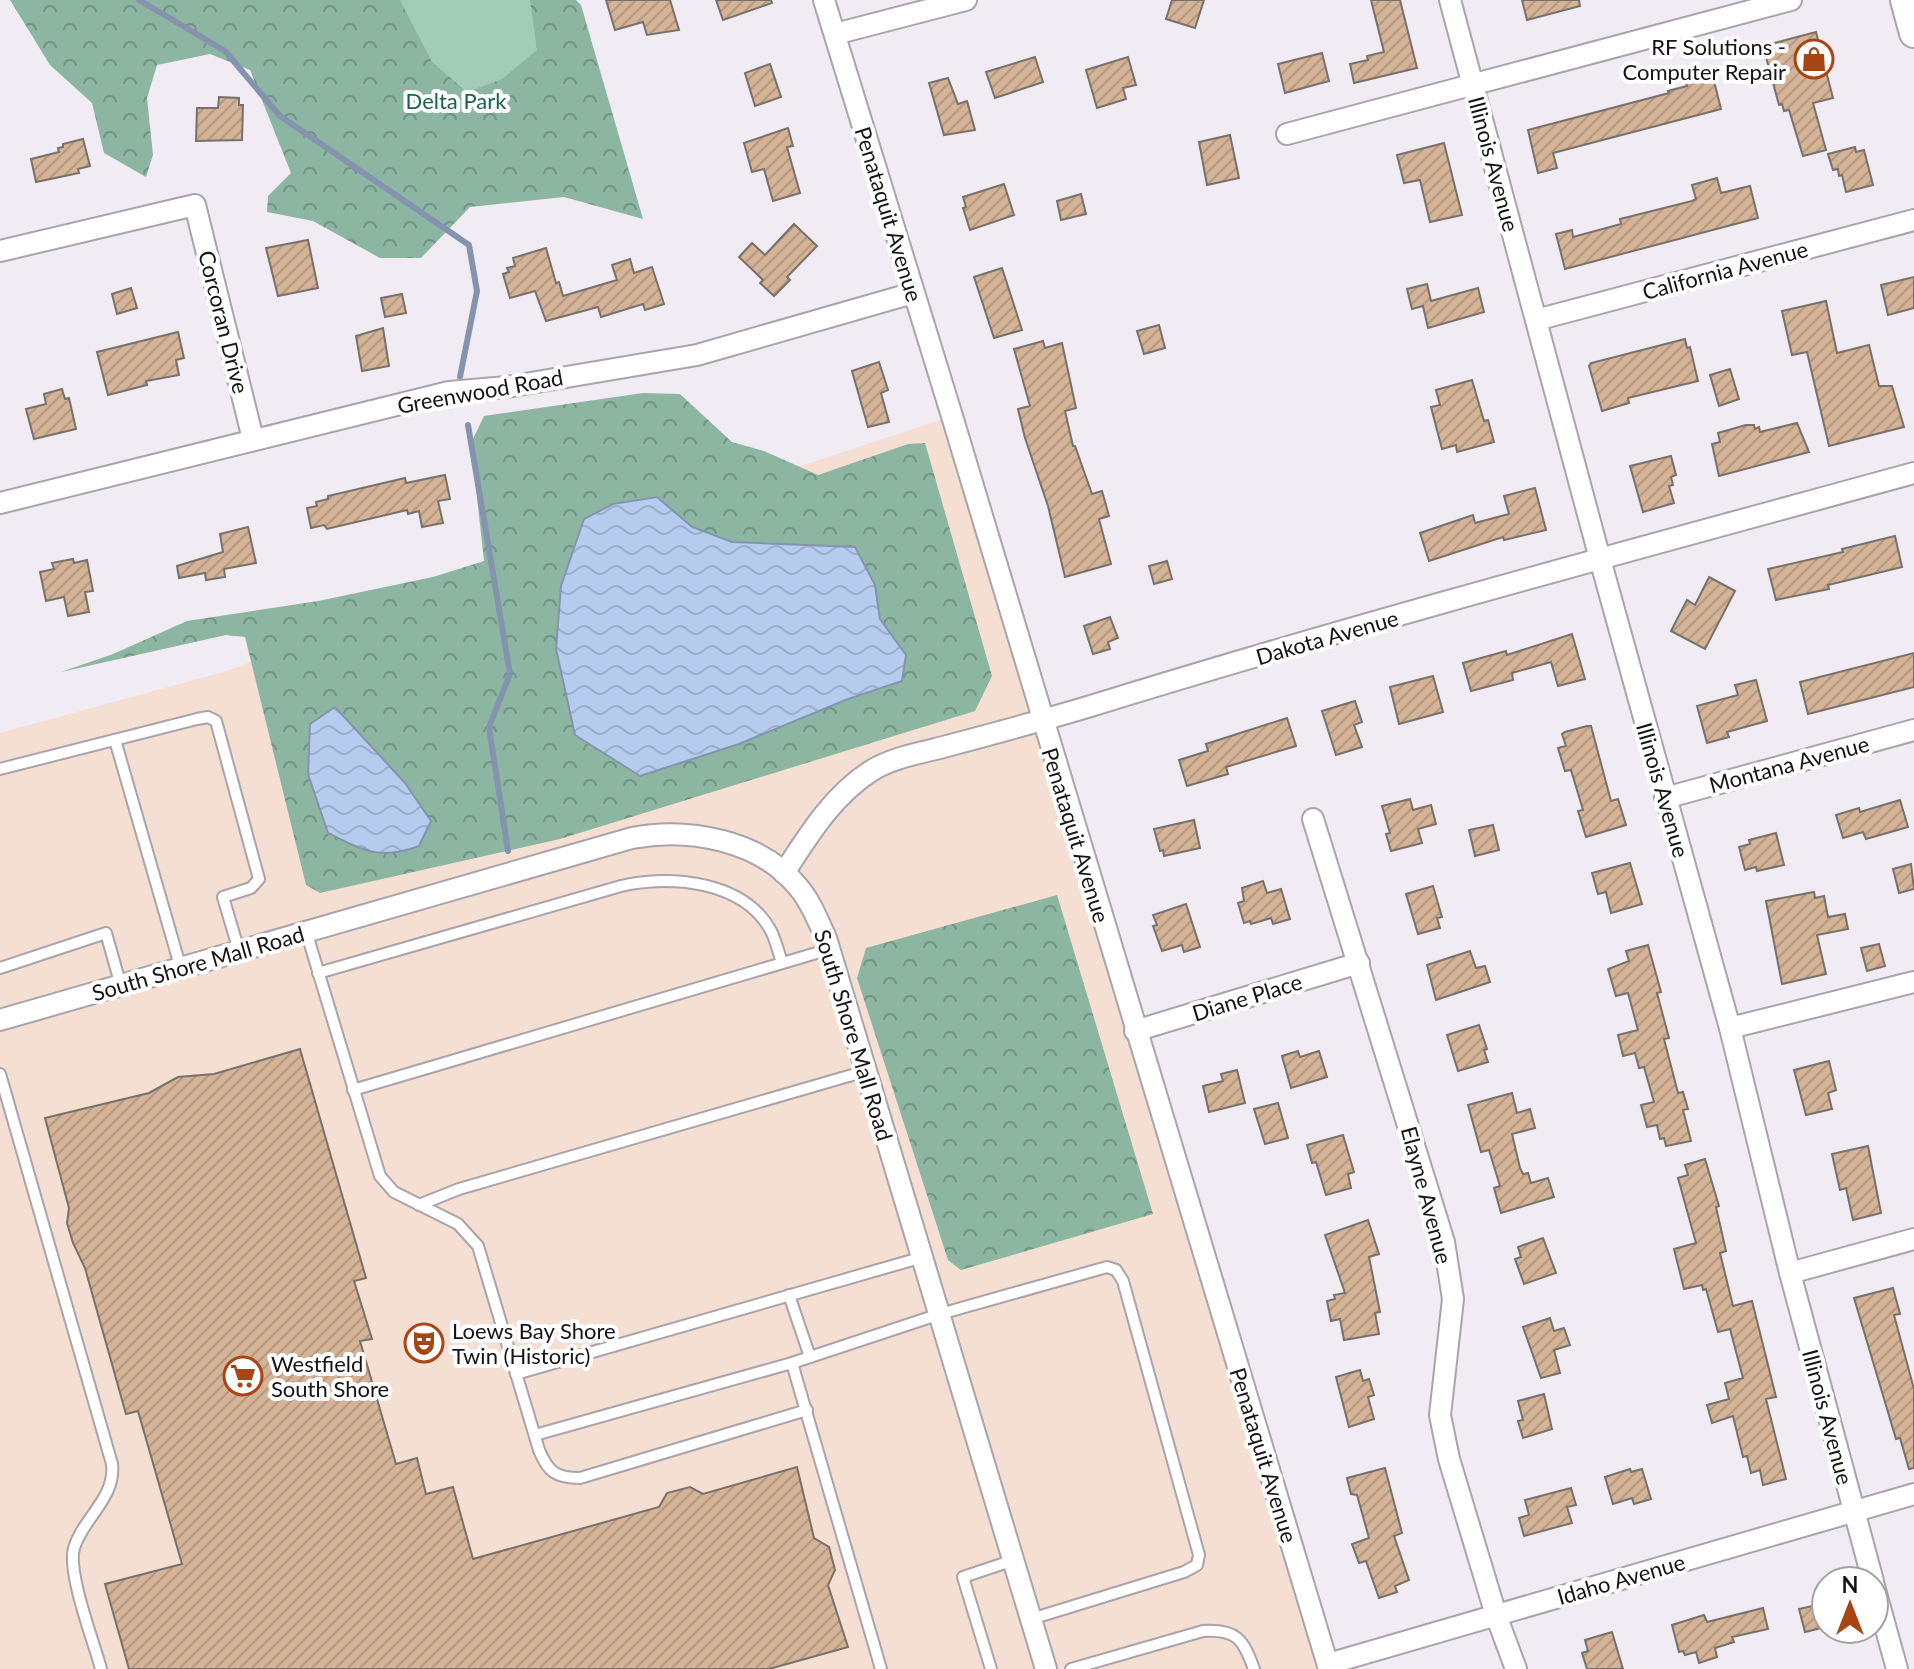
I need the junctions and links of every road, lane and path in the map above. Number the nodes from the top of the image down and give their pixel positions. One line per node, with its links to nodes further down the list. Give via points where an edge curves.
1 (824, 0): 7 (street, Penataquit Avenue)
2 (966, 0): 7 (street)
3 (1450, 0): 8 (street, Illinois Avenue)
4 (1791, 0): 8 (street)
5 (1905, 0): 6 (street)
6 (1914, 32)
7 (835, 34): 12 (street, Penataquit Avenue)
8 (1473, 86): 9 (street); 13 (street, Illinois Avenue)
9 (1287, 134)
10 (1914, 220): 13 (street, California Avenue)
11 (0, 251): 14 (street, Corcoran Drive, via 195,205)
12 (913, 293): 14 (street, Greenwood Road, via 697,355 449,392); 18 (street, Penataquit Avenue)
13 (1536, 320): 17 (street, Illinois Avenue)
14 (253, 439): 16 (street, Greenwood Road)
15 (1914, 473): 17 (street, Dakota Avenue)
16 (0, 503)
17 (1600, 559): 18 (street, Dakota Avenue); 22 (street, Illinois Avenue)
18 (1042, 721): 24 (street, Dakota Avenue, via 873,770 820,820); 37 (street, Penataquit Avenue)
19 (1914, 730): 22 (street, Montana Avenue)
20 (115, 740): 21 (lane); 27 (lane, via 197,719 216,721 259,879 251,888 223,897); 31 (lane)
21 (0, 769)
22 (1665, 798): 36 (street, Illinois Avenue)
23 (1313, 819): 29 (street, Elayne Avenue)
24 (784, 873): 25 (street, South Shore Mall Road, via 719,840 651,835); 26 (street, South Shore Mall Road, via 807,899)
25 (306, 931): 27 (street, South Shore Mall Road); 32 (lane)
26 (830, 949): 28 (lane); 38 (street, South Shore Mall Road)
27 (239, 951): 31 (street, South Shore Mall Road)
28 (782, 963): 32 (lane, via 772,933 755,910 730,894 666,879 621,886); 41 (lane)
29 (1359, 963): 37 (street, Diane Place); 57 (street, Elayne Avenue, via 1444,1242 1453,1299 1440,1415)
30 (0, 968): 34 (lane, via 106,933)
31 (181, 969): 34 (street, South Shore Mall Road)
32 (318, 973): 41 (lane)
33 (1914, 982): 36 (street)
34 (121, 986): 35 (street, South Shore Mall Road)
35 (0, 1020)
36 (1730, 1028): 45 (street, Illinois Avenue)
37 (1135, 1031): 60 (street, Penataquit Avenue)
38 (866, 1071): 42 (lane); 44 (street, South Shore Mall Road)
39 (0, 1074): 40 (lane)
40 (2, 1090): 61 (lane, via 112,1464 110,1487 79,1538 72,1564)
41 (353, 1090): 42 (lane, via 380,1176 394,1192)
42 (419, 1205): 50 (lane, via 458,1224 478,1246)
43 (1914, 1239): 45 (street)
44 (923, 1257): 46 (lane); 47 (street, South Shore Mall Road)
45 (1790, 1273): 54 (street, Illinois Avenue)
46 (789, 1295): 48 (lane); 50 (lane)
47 (940, 1314): 48 (lane); 55 (street, South Shore Mall Road); 58 (lane, via 1107,1267 1123,1281 1199,1555 1197,1565)
48 (810, 1357): 49 (lane)
49 (792, 1363): 51 (lane); 52 (lane)
50 (516, 1374): 52 (lane)
51 (807, 1410): 52 (lane, via 580,1478 551,1472); 62 (lane)
52 (535, 1435)
53 (1914, 1494): 54 (street, Idaho Avenue)
54 (1854, 1511): 56 (street, Illinois Avenue); 57 (street, Idaho Avenue)
55 (1014, 1560): 58 (street, South Shore Mall Road); 63 (lane, via 963,1577)
56 (1868, 1565)
57 (1496, 1615): 60 (street, Idaho Avenue); 67 (street, Elayne Avenue)
58 (1031, 1619): 64 (street, South Shore Mall Road)
59 (1890, 1644): 68 (street, Illinois Avenue)
60 (1329, 1666)
61 (101, 1669)
62 (881, 1669)
63 (991, 1669)
64 (1046, 1669)
65 (1071, 1669): 66 (lane, via 1218,1630 1245,1644)
66 (1254, 1669)
67 (1516, 1669)
68 (1897, 1669)

